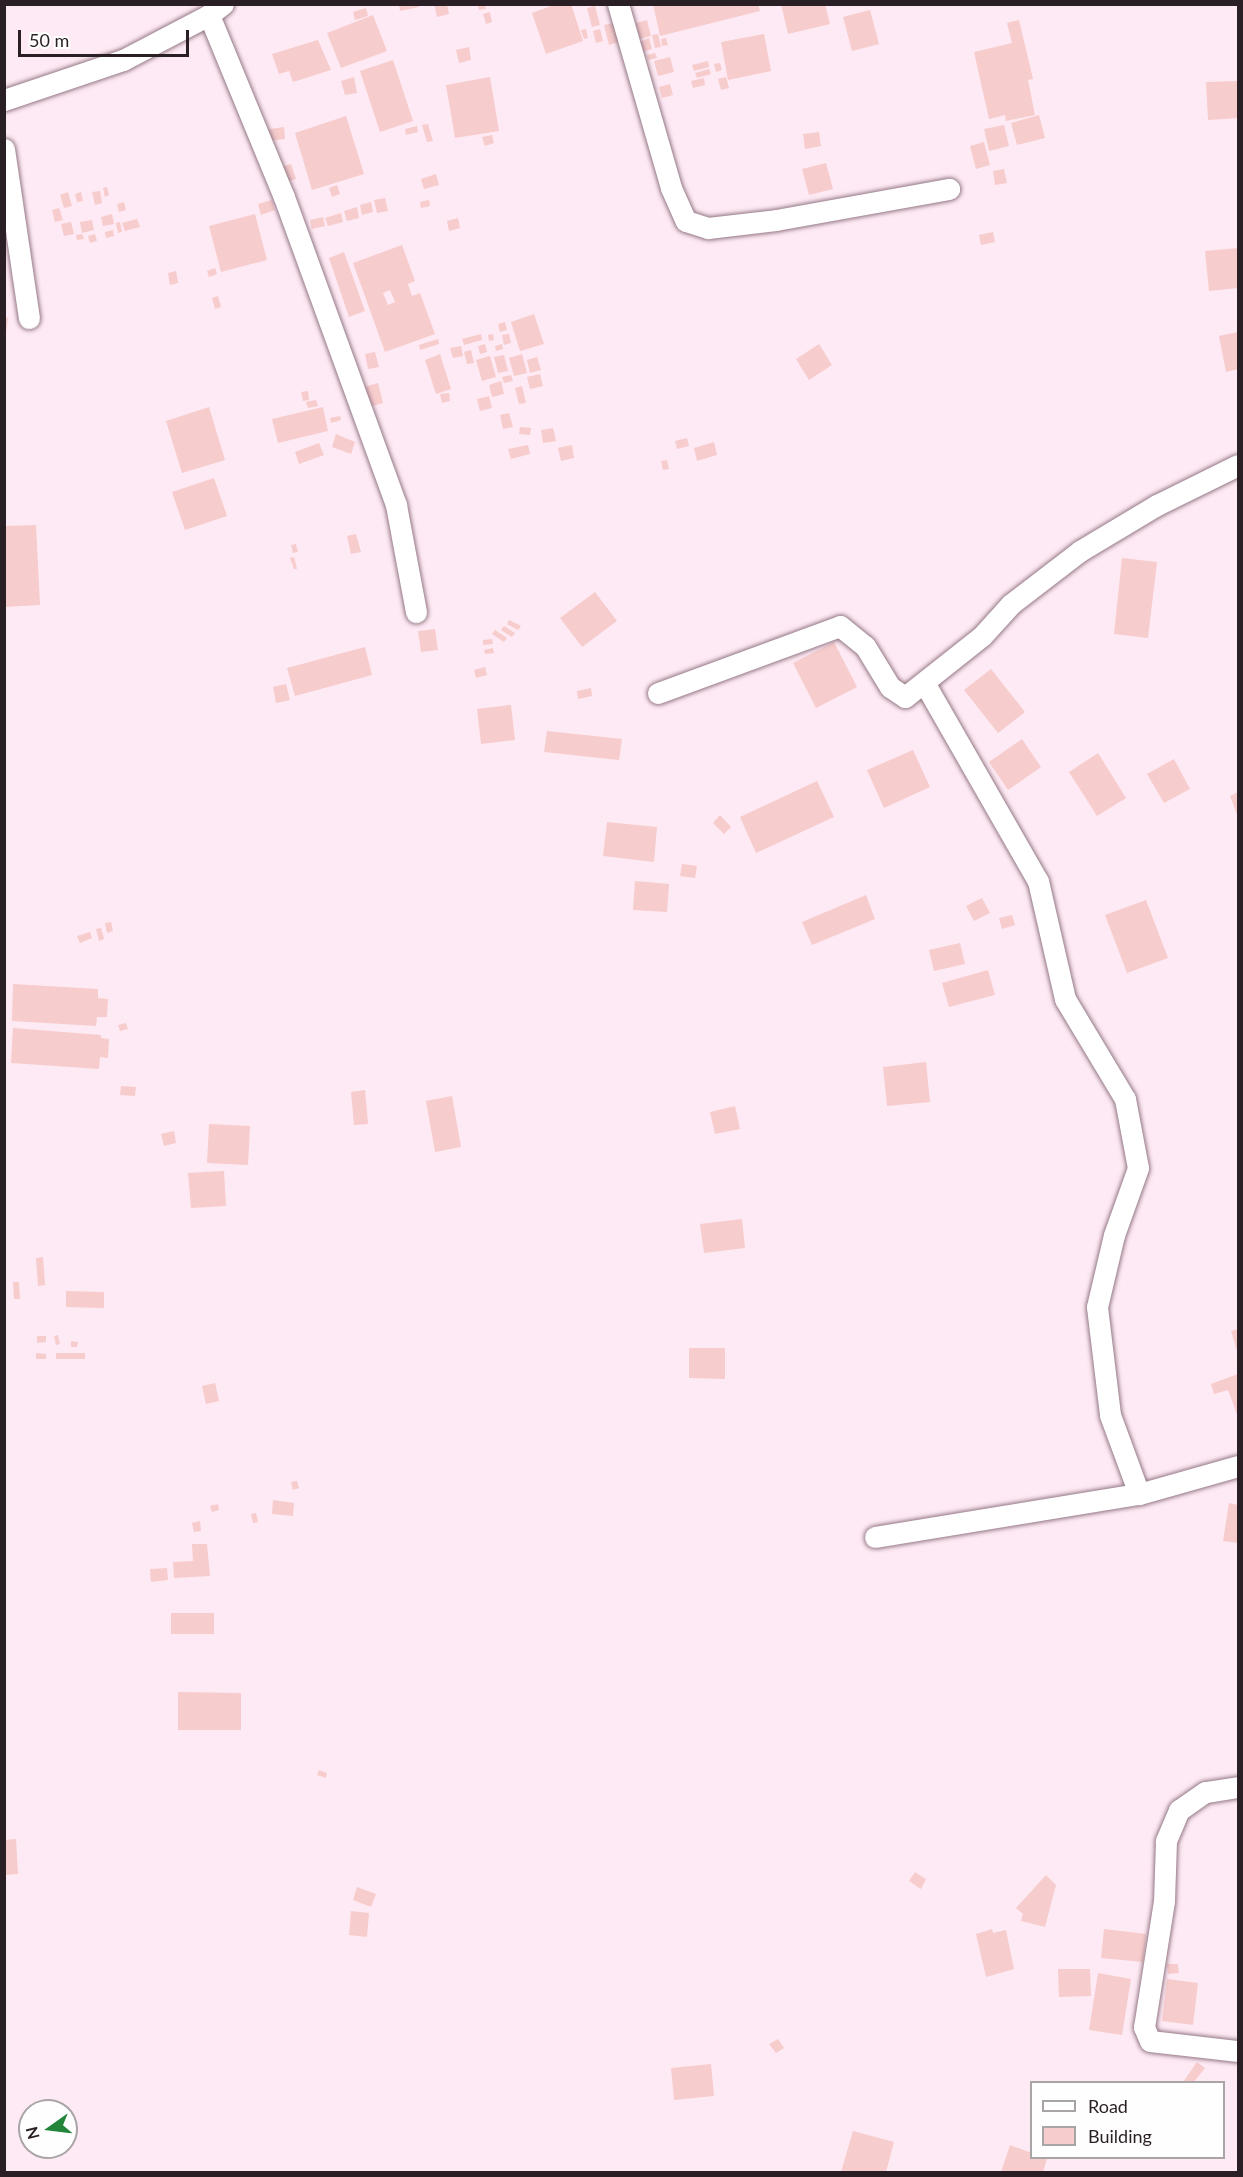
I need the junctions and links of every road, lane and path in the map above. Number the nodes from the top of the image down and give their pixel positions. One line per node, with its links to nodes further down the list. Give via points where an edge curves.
1 (618, 4): 5 (street, via 671,188 686,221 708,228 776,220)
2 (216, 10): 3 (street, via 123,60); 8 (street, via 396,505)
3 (4, 99)
4 (4, 148): 6 (street)
5 (949, 189)
6 (29, 318)
7 (1239, 465): 9 (street, via 1157,505 1080,551 1011,604 982,636)
8 (416, 612)
9 (925, 684): 10 (street, via 905,697 890,687 865,646 840,626); 12 (street, via 1038,881 1065,999 1125,1099 1138,1168 1114,1235 1097,1307 1110,1415)
10 (658, 693)
11 (1239, 1466): 12 (street)
12 (1139, 1494): 13 (street)
13 (875, 1537)
14 (1239, 1787): 15 (street, via 1205,1792 1179,1810 1166,1841 1164,1901 1144,2027 1150,2041)
15 (1239, 2050)

